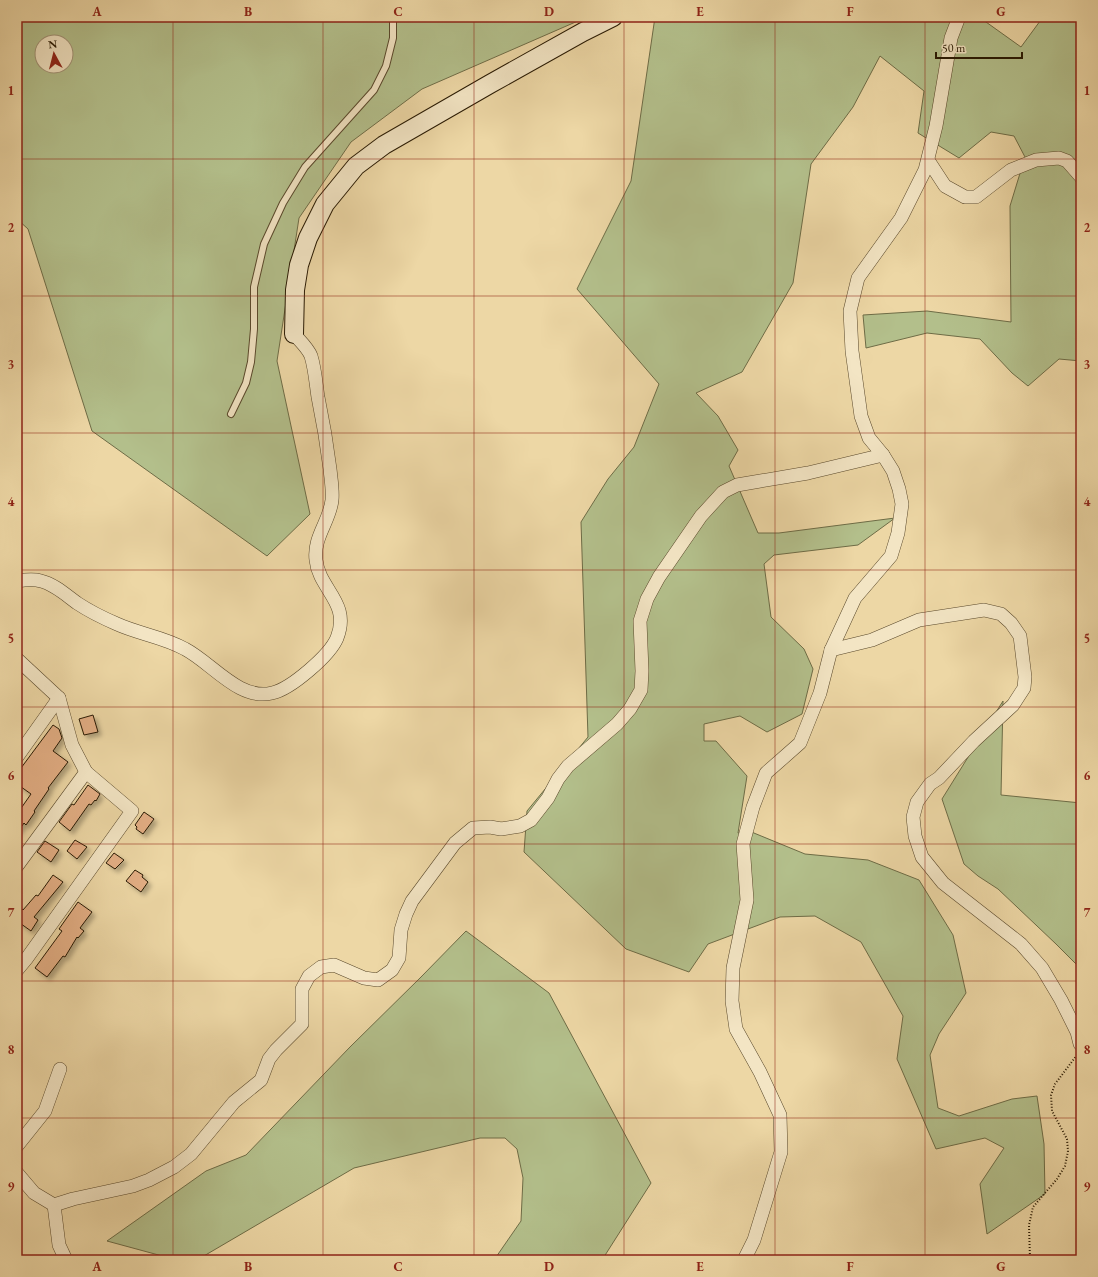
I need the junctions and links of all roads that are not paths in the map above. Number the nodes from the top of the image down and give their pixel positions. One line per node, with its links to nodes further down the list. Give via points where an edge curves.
1 (393, 17): 7 (lane, via 393,38 386,66 374,90 305,167 283,203 264,244 254,287 251,362 246,382)
2 (613, 17): 6 (street, via 477,91 384,145 356,166 325,204 308,238 299,265 295,290)
3 (959, 17): 4 (street, via 951,38)
4 (928, 160): 5 (street, via 945,186 965,198 976,197 1011,170 1036,160 1059,158 1067,161); 8 (street, via 901,218 858,278 850,311 852,351 861,416 869,438)
5 (1081, 177)
6 (294, 334): 9 (street, via 310,355 332,490 330,509 316,549 318,570 338,607 340,617 337,637 325,655 283,689 273,693 251,693 181,646 116,624 42,581)
7 (231, 414)
8 (883, 455): 10 (street, via 893,471 902,504 898,533 891,556 855,598); 22 (street, via 808,473 737,485 723,492 701,516 647,599 640,621 641,690 630,709 617,724 568,766 548,798 530,820 520,826 501,829 473,828 455,843 412,901 401,930 399,958 392,970 378,980 364,978 334,965 321,967 310,976 302,989 302,1024 269,1059 260,1080 234,1102 191,1154 174,1167 133,1186)
9 (17, 581)
10 (831, 650): 18 (street, via 872,640 919,620 984,610 1001,614 1020,636 1024,688 1013,705 930,784 917,802 913,817 915,836 922,857 943,884 1021,944 1042,968 1061,1000 1077,1032); 24 (street, via 820,693 800,743 766,773 753,806 743,844 747,900 733,968 732,1001 736,1028 780,1115 781,1152 754,1240)
11 (17, 659): 12 (street)
12 (59, 698): 13 (street); 14 (street, via 72,745)
13 (17, 756)
14 (86, 772): 15 (street); 16 (street, via 132,811)
15 (17, 866)
16 (22, 954): 17 (street)
17 (17, 970)
18 (1080, 1044)
19 (60, 1069): 20 (street, via 45,1111)
20 (17, 1146)
21 (17, 1173): 22 (street, via 34,1193)
22 (54, 1205): 23 (street, via 59,1245)
23 (66, 1260)
24 (744, 1260)

